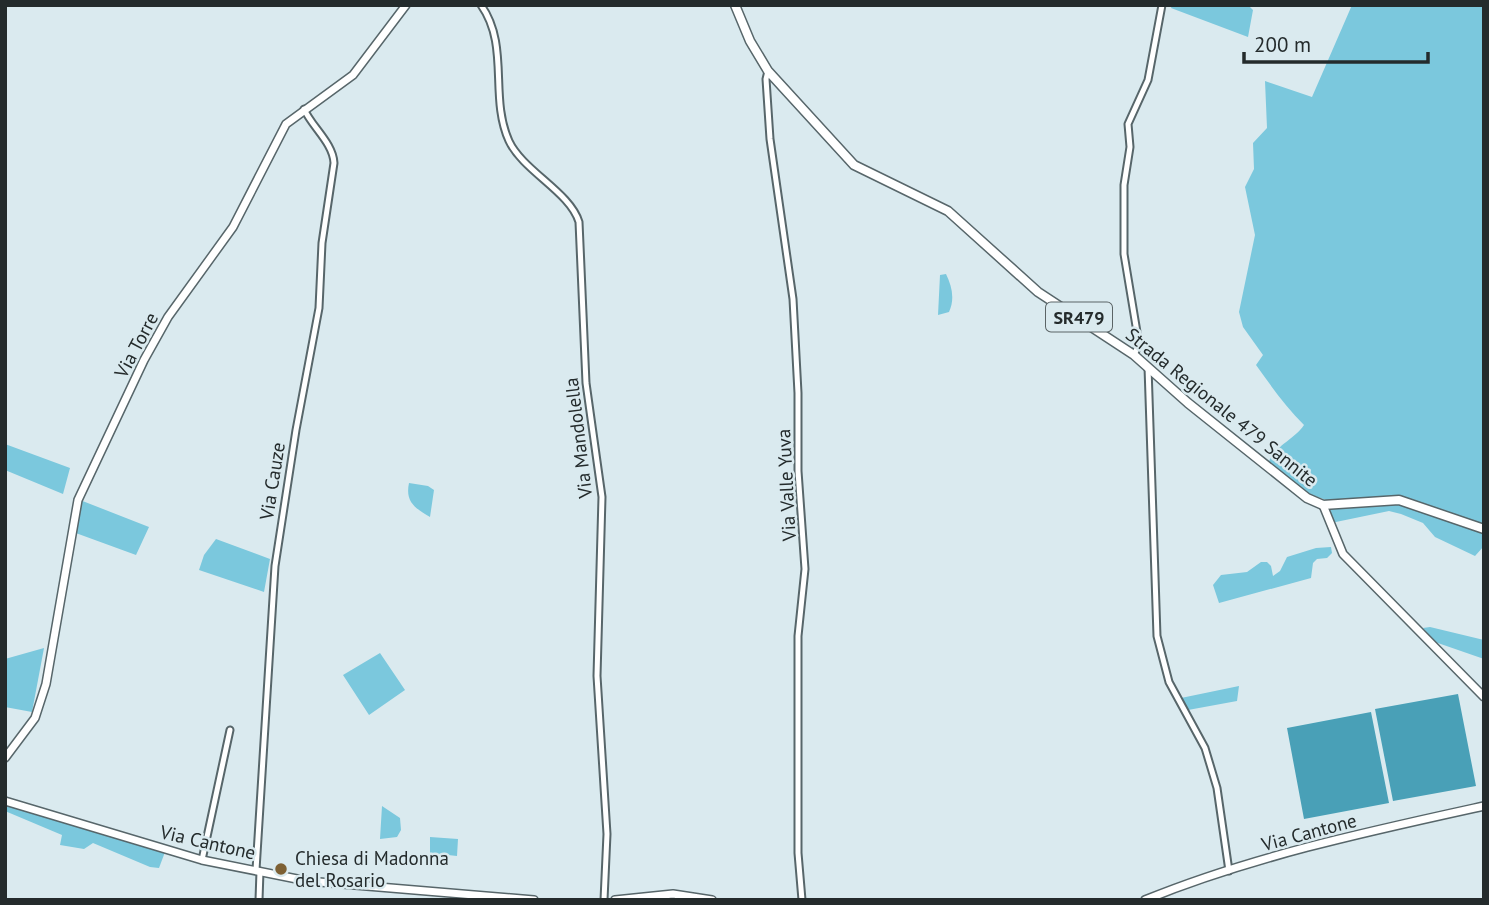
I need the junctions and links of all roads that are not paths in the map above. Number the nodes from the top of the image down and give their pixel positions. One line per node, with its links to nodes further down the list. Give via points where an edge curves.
1 (406, 5): 6 (main road, Via Torre, via 352,75)
2 (481, 5): 21 (street, Via Mandolella, via 496,36 508,138 579,222 586,383 602,497 597,676 607,834)
3 (735, 5): 5 (main road, Strada Regionale 479 Sannite / SR479)
4 (1162, 5): 7 (street, via 1148,80 1128,124 1124,254 1139,344)
5 (768, 71): 7 (main road, Strada Regionale 479 Sannite / SR479, via 854,165 948,211 1038,292); 24 (street, Via Valle Yuva, via 770,139 793,299 798,393 805,569 798,635)
6 (304, 109): 13 (main road, Via Torre, via 286,124 233,227 168,317 86,478 78,500 46,684 35,718); 17 (street, Via Cauze, via 332,151 334,163 322,243 319,308 275,566)
7 (1134, 355): 8 (main road, Strada Regionale 479 Sannite / SR479)
8 (1148, 367): 9 (main road, Strada Regionale 479 Sannite / SR479, via 1276,476); 18 (street, via 1157,636 1169,682 1209,761)
9 (1323, 505): 10 (main road, Strada Regionale 479 Sannite, via 1399,500); 11 (main road, via 1343,554)
10 (1484, 529)
11 (1484, 697)
12 (230, 730): 16 (street)
13 (5, 758)
14 (5, 801): 16 (main road, Via Cantone)
15 (1484, 806): 18 (main road, Via Cantone)
16 (202, 860): 17 (main road, Via Cantone)
17 (258, 870): 19 (street, Via Cauze); 20 (main road, Via Cantone, via 307,881)
18 (1229, 871): 25 (main road, Via Cantone)
19 (259, 900)
20 (534, 900)
21 (604, 900)
22 (615, 900): 23 (main road, via 673,894)
23 (712, 900)
24 (802, 900)
25 (1145, 900)

